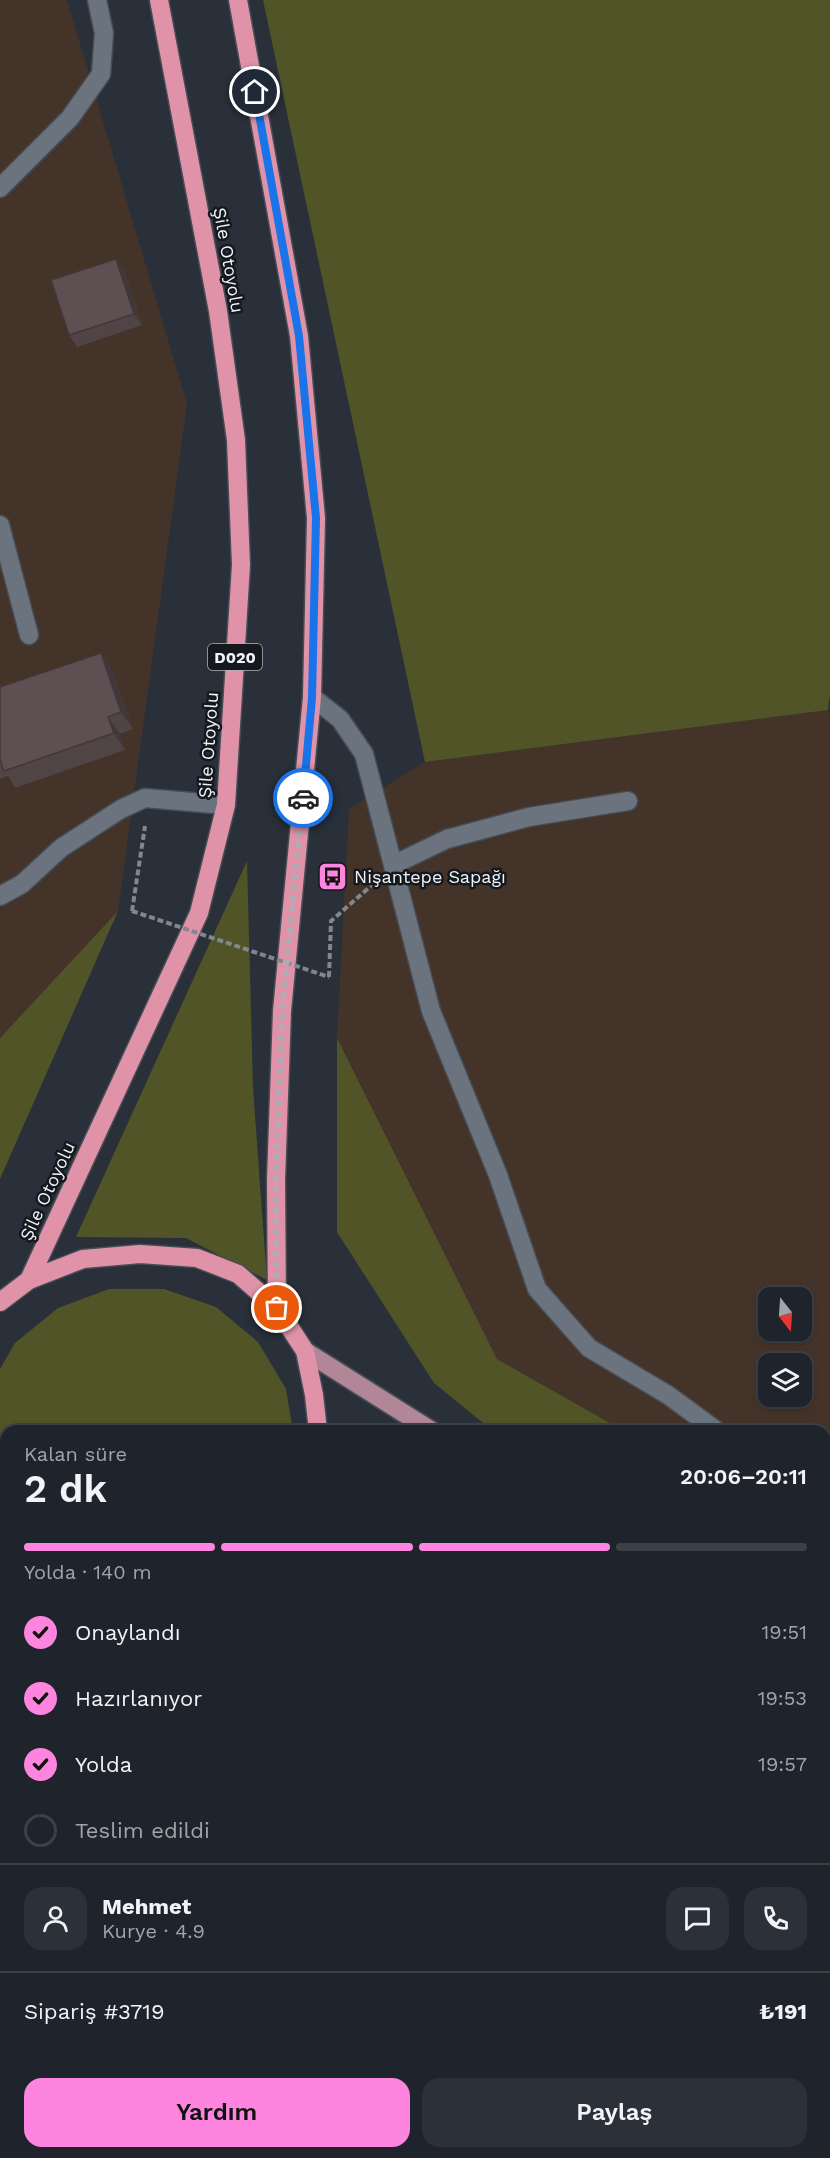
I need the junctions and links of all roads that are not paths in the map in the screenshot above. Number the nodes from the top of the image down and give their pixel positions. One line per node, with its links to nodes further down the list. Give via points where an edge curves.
1 (97, 0): 4 (street, via 104,33 101,74 70,118)
2 (159, 0): 9 (highway, Şile Otoyolu / D020, via 218,311 236,440 241,565)
3 (238, 0): 7 (highway, via 299,336 316,518)
4 (0, 188)
5 (0, 525): 6 (street)
6 (29, 635)
7 (312, 698): 10 (street, via 340,719 364,754); 14 (highway, via 282,1011 276,1180)
8 (628, 801): 10 (street, via 529,817 447,839)
9 (226, 805): 11 (street, via 145,798 61,848 22,884); 12 (highway, Şile Otoyolu / D020, via 199,913)
10 (393, 865): 18 (street, via 431,1011 498,1175 537,1289 589,1348 668,1395)
11 (0, 897)
12 (29, 1280): 13 (highway); 14 (highway, via 83,1259 140,1254 197,1258 238,1274)
13 (0, 1302)
14 (277, 1308): 15 (highway)
15 (305, 1351): 16 (highway); 17 (main road)
16 (317, 1425)
17 (422, 1425)
18 (709, 1425)

